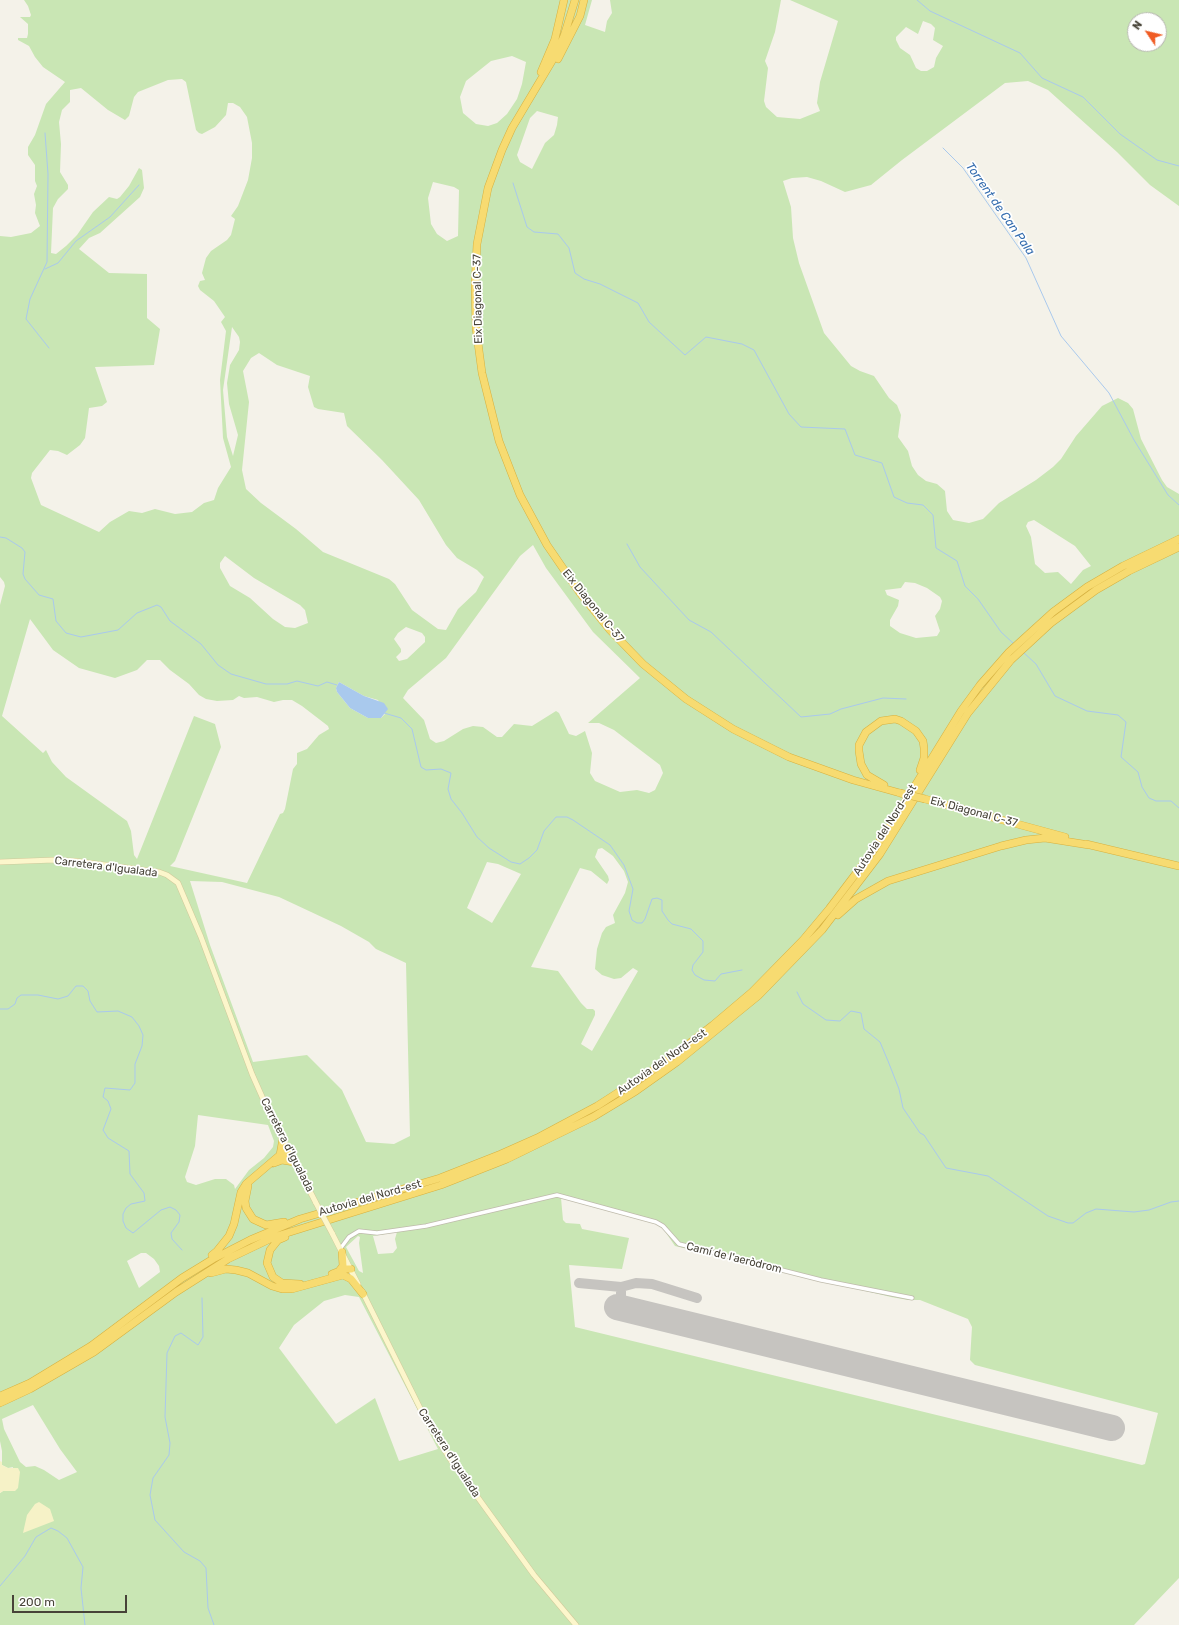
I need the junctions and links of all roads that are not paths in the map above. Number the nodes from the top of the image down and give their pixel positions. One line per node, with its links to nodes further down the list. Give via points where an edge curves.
1 (564, 0): 5 (highway, via 555,39 537,78)
2 (575, 0): 4 (highway, Eix Diagonal C-37, via 564,36)
3 (584, 0): 4 (highway, via 568,42 554,66)
4 (544, 74): 5 (highway, Eix Diagonal C-37)
5 (537, 85): 8 (highway, Eix Diagonal C-37, via 509,135 488,188 479,225 475,266 476,328 482,373 499,441 520,495 546,545 610,630 644,664 686,699 770,749 853,780)
6 (1179, 539): 9 (highway, Autovia del Nord-est, via 1087,587 1043,620 1009,652 961,711)
7 (1179, 547): 13 (highway, Autovia del Nord-est, via 1096,590 1051,623 1011,660 968,712 880,854)
8 (898, 792): 9 (highway, via 867,775 859,758 859,745 866,732 876,723 888,720 901,721 911,726 920,736 925,753 923,764 892,817); 10 (highway, Eix Diagonal C-37, bridge)
9 (890, 826): 19 (highway, Autovia del Nord-est, via 829,909 771,973 713,1025 642,1078 569,1122 501,1154 440,1178)
10 (1090, 845): 12 (highway, Eix Diagonal C-37); 13 (highway, via 1058,840 1026,840 888,881 856,899)
11 (0, 862): 14 (street, Carretera d'Igualada, via 75,861 159,872 167,874 178,883 252,1074)
12 (1177, 865)
13 (822, 930): 20 (highway, Autovia del Nord-est, via 758,996 706,1040 654,1079 593,1116 539,1145 485,1169)
14 (283, 1138): 15 (street, Carretera d'Igualada); 16 (highway)
15 (290, 1153): 16 (highway); 17 (street, Carretera d'Igualada)
16 (281, 1157): 17 (highway); 18 (highway)
17 (294, 1162): 21 (street, Carretera d'Igualada, bridge)
18 (256, 1175): 19 (highway, via 246,1191 245,1201 253,1219 266,1224); 27 (highway, via 241,1192 234,1224 229,1236 217,1251 166,1285)
19 (300, 1219): 27 (highway, Autovia del Nord-est, via 213,1259)
20 (329, 1221): 23 (highway, via 278,1240 270,1250 267,1263 273,1277 282,1283 296,1285); 24 (highway, Autovia del Nord-est, via 274,1237 228,1259)
21 (341, 1250): 22 (street, Carretera d'Igualada); 23 (highway); 26 (street, Camí de l'aeròdrom, via 349,1237 359,1231 377,1233 426,1226 558,1195 656,1222 679,1244 822,1280)
22 (351, 1269): 23 (highway); 25 (street, Carretera d'Igualada)
23 (341, 1273): 24 (highway, via 292,1289 272,1286 248,1273 236,1270 226,1269); 25 (highway, via 351,1279)
24 (198, 1278): 29 (highway, Autovia del Nord-est, via 94,1352 30,1389)
25 (363, 1294): 30 (street, Carretera d'Igualada, via 426,1420 442,1446 534,1575)
26 (912, 1298)
27 (144, 1305): 28 (highway, Autovia del Nord-est, via 91,1346 30,1383)
28 (0, 1396)
29 (0, 1403)
30 (576, 1625)

